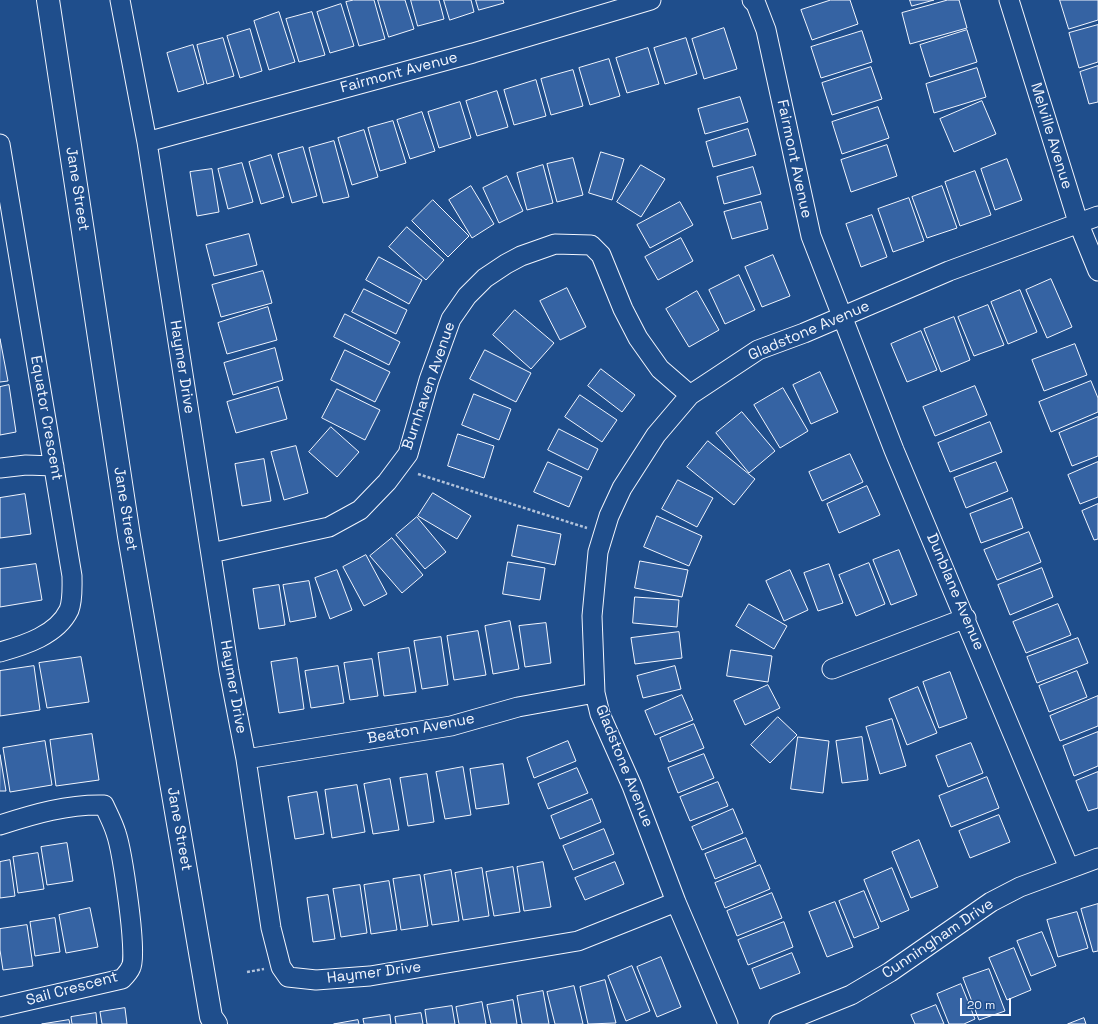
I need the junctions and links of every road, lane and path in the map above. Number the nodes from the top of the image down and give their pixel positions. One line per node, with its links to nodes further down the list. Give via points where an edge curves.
1 (48, 0): 28 (main road, Jane Street, via 129,536)
2 (120, 0): 6 (street, Haymer Drive)
3 (651, 0): 6 (street, Fairmont Avenue, via 474,53)
4 (752, 0): 11 (street, Fairmont Avenue, via 766,30 811,236)
5 (1008, 0): 9 (street, Melville Avenue)
6 (146, 142): 17 (street, Haymer Drive)
7 (0, 144): 13 (street, Equator Crescent)
8 (1098, 216): 9 (street, Gladstone Avenue)
9 (1078, 222): 10 (street, Melville Avenue); 11 (street, Gladstone Avenue, via 949,271)
10 (1098, 271)
11 (843, 316): 12 (street, Gladstone Avenue, via 758,350); 18 (street, Dunblane Avenue, via 894,450)
12 (690, 395): 17 (street, Burnhaven Avenue, via 660,369 638,338 601,255 591,245 555,244 539,249 506,264 485,278 467,296 451,319 429,380 408,454 387,482 360,510 329,527); 21 (street, Gladstone Avenue, via 656,435 622,488 609,516 598,552 592,616)
13 (54, 466): 14 (street, via 26,465); 19 (street, Equator Crescent, via 72,576 69,609 56,627 25,644)
14 (0, 468)
15 (418, 474): 16 (path)
16 (587, 528)
17 (211, 553): 22 (street, Haymer Drive)
18 (966, 618): 20 (street); 25 (street, Dunblane Avenue)
19 (0, 652)
20 (832, 669)
21 (595, 693): 22 (street, Beaton Avenue, via 518,707 451,726); 26 (street, Gladstone Avenue, via 600,714 632,786)
22 (246, 758): 26 (street, Haymer Drive, via 271,928 280,967 288,977 316,980 370,976 578,941)
23 (0, 825): 27 (street, Sail Crescent, via 42,811 84,804 104,805 116,833 126,874 132,966 122,979)
24 (1098, 858): 25 (street, Cunningham Drive)
25 (1069, 868): 30 (street, Cunningham Drive, via 1020,887 991,902 890,972 852,995)
26 (676, 902): 29 (street, Gladstone Avenue)
27 (0, 1007)
28 (211, 1022)
29 (728, 1024)
30 (778, 1024)

